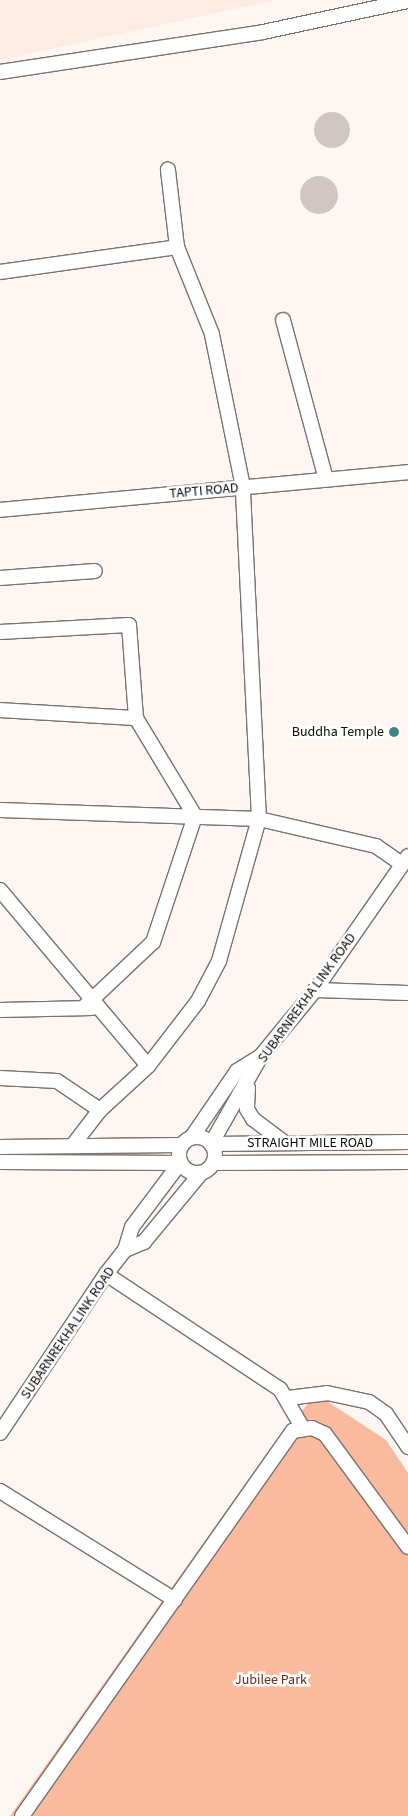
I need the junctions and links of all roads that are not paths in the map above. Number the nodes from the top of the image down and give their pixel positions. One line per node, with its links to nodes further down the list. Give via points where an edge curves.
1 (408, 1): 2 (street, via 263,32)
2 (0, 72)
3 (168, 170): 4 (street)
4 (177, 247): 5 (street); 9 (street, via 212,334)
5 (0, 272)
6 (283, 320): 8 (street)
7 (408, 472): 8 (street, TAPTI ROAD)
8 (326, 479): 9 (street, TAPTI ROAD)
9 (243, 487): 10 (street, TAPTI ROAD); 18 (street)
10 (0, 510)
11 (95, 571): 12 (street)
12 (0, 578)
13 (0, 632): 15 (street, via 129,625)
14 (0, 710): 15 (street)
15 (136, 718): 17 (street)
16 (0, 810): 17 (street)
17 (195, 816): 18 (street); 23 (street, via 153,942)
18 (259, 819): 19 (street, via 376,846); 26 (street, via 219,962 198,1001)
19 (405, 860): 21 (street, SUBARNREKHA LINK ROAD)
20 (0, 890): 23 (street)
21 (315, 990): 22 (street); 25 (street, SUBARNREKHA LINK ROAD)
22 (408, 994)
23 (91, 1005): 24 (street); 26 (street)
24 (0, 1010)
25 (261, 1056): 28 (street, SUBARNREKHA LINK ROAD); 30 (street, via 236,1071)
26 (148, 1066): 29 (street)
27 (0, 1078): 29 (street, via 57,1081)
28 (248, 1084): 32 (street, via 246,1099 253,1119); 33 (street, SUBARNREKHA LINK ROAD)
29 (100, 1110): 34 (street)
30 (187, 1141): 33 (street, STRAIGHT MILE ROAD); 34 (street, STRAIGHT MILE ROAD); 38 (street)
31 (408, 1142): 32 (street, STRAIGHT MILE ROAD)
32 (286, 1143): 33 (street, STRAIGHT MILE ROAD)
33 (211, 1144): 39 (street)
34 (73, 1145): 35 (street)
35 (0, 1147)
36 (0, 1162): 38 (street)
37 (408, 1162): 39 (street, STRAIGHT MILE ROAD)
38 (180, 1163): 40 (street, via 188,1171); 41 (street, via 132,1227)
39 (213, 1163): 40 (street)
40 (201, 1173): 41 (street, SUBARNREKHA LINK ROAD, via 144,1242)
41 (125, 1250): 42 (street, SUBARNREKHA LINK ROAD)
42 (106, 1274): 43 (street, via 280,1388); 45 (street, SUBARNREKHA LINK ROAD)
43 (288, 1398): 44 (street); 46 (street, via 328,1393 369,1402 386,1414)
44 (302, 1427): 48 (street, via 325,1434); 49 (street, via 293,1431)
45 (0, 1433)
46 (408, 1446)
47 (0, 1491): 49 (street)
48 (408, 1547)
49 (175, 1600): 50 (street)
50 (22, 1816)

